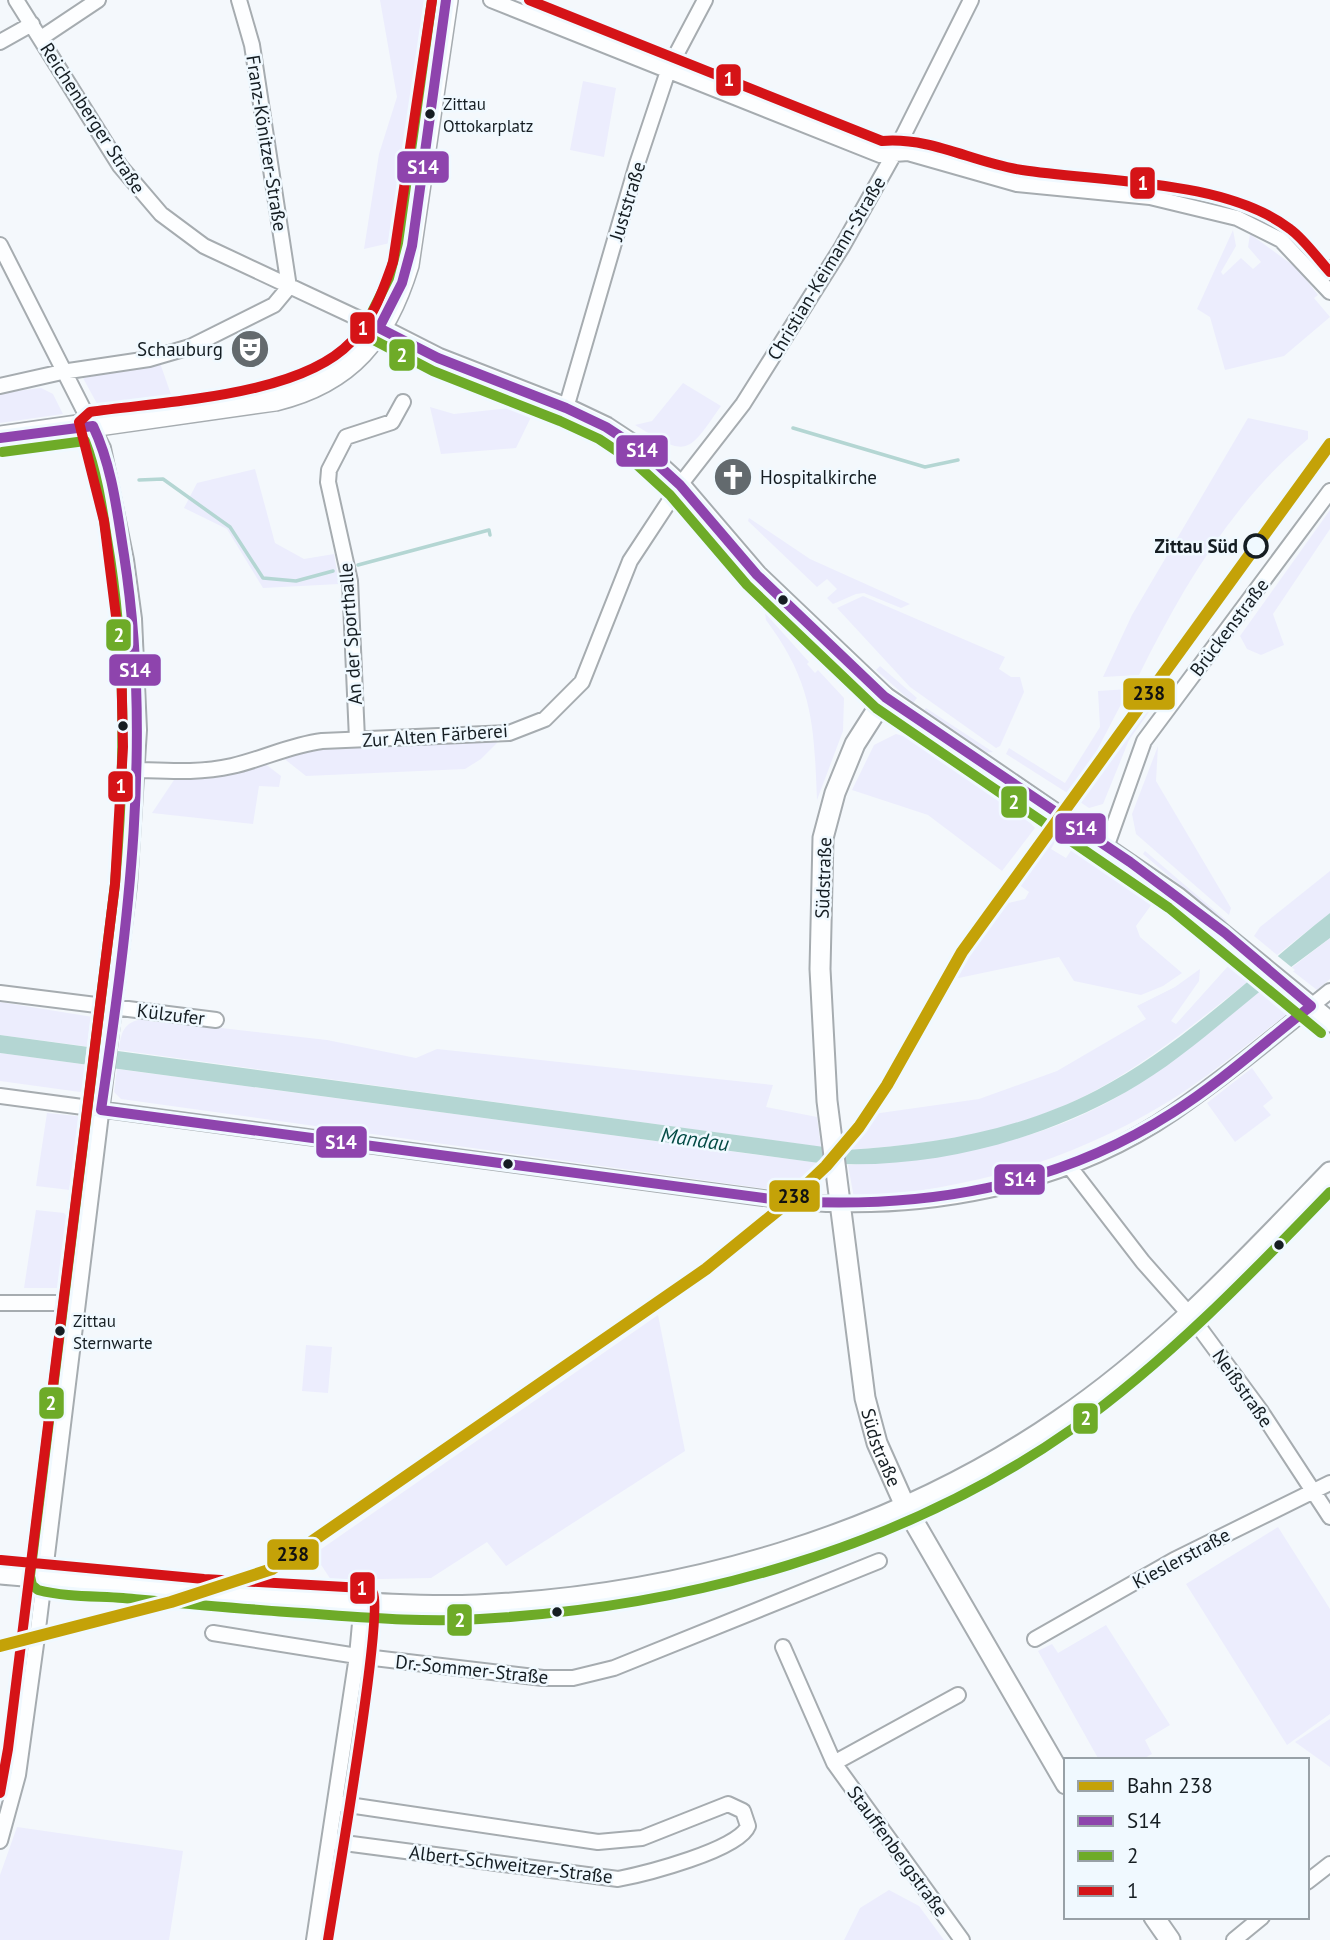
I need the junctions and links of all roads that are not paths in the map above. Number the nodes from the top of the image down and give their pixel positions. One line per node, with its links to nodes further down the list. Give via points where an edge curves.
1 (16, 0): 8 (street, Reichenberger Straße)
2 (98, 0): 9 (street)
3 (239, 0): 16 (street, Franz-Könitzer-Straße, via 252,45)
4 (446, 0): 18 (main road, via 412,246 402,283)
5 (491, 0): 11 (street)
6 (705, 0): 11 (street, Juststraße)
7 (971, 0): 12 (street, Christian-Keimann-Straße)
8 (32, 24): 9 (street, Reichenberger Straße); 10 (street)
9 (41, 38): 16 (street, Reichenberger Straße, via 120,166 161,214 204,246)
10 (0, 42)
11 (669, 68): 12 (street, via 880,155); 22 (street, Juststraße)
12 (894, 155): 15 (street, via 908,153 1017,184 1150,197 1237,218 1281,240); 25 (street, Christian-Keimann-Straße, via 743,404)
13 (0, 244): 19 (street)
14 (1330, 268): 15 (street)
15 (1320, 279): 17 (street)
16 (289, 287): 18 (street, Reichenberger Straße); 19 (street, via 274,305 190,347 149,359)
17 (1330, 292)
18 (379, 328): 22 (main road, via 439,358); 23 (main road, via 350,365 296,394)
19 (62, 372): 20 (street); 23 (street)
20 (0, 386)
21 (403, 402): 28 (street, An der Sporthalle, via 391,422 346,437 329,470 350,581)
22 (565, 408): 25 (main road, via 644,452)
23 (93, 426): 24 (main road); 29 (street, via 106,458 131,595)
24 (0, 438)
25 (680, 485): 27 (main road, via 757,575); 28 (street, Zur Alten Färberei, via 630,561 582,682 545,719 509,733)
26 (1330, 491): 30 (street, Brückenstraße, via 1144,741)
27 (885, 697): 30 (main road); 41 (main road, Südstraße, via 855,744 823,838 820,969 829,1115)
28 (357, 739): 29 (street, Zur Alten Färberei, via 302,744 211,771)
29 (139, 770): 34 (street)
30 (1107, 845): 33 (main road, via 1242,947)
31 (1330, 991): 33 (street)
32 (0, 993): 34 (street, Külzufer)
33 (1306, 1002): 36 (main road); 39 (street, via 1172,1113)
34 (114, 1007): 35 (street, Külzufer); 38 (street)
35 (216, 1020)
36 (1330, 1022)
37 (0, 1096): 38 (street)
38 (101, 1110): 41 (street, via 668,1187); 43 (street)
39 (1069, 1166): 41 (street, via 964,1195 891,1205); 44 (street, Neißstraße)
40 (1330, 1172): 44 (main road)
41 (840, 1200): 47 (main road, Südstraße, via 868,1412)
42 (0, 1303): 43 (street)
43 (77, 1303): 51 (street)
44 (1190, 1315): 46 (street, Neißstraße, via 1261,1410); 47 (main road, via 1060,1420)
45 (1330, 1483): 46 (street, Kieslerstraße)
46 (1312, 1491): 48 (street, Neißstraße); 54 (street, Kieslerstraße, via 1174,1560)
47 (906, 1508): 52 (main road, via 728,1567 592,1595 476,1605); 59 (main road, Südstraße)
48 (1330, 1517)
49 (879, 1561): 56 (street, Dr.-Sommer-Straße, via 626,1664 573,1678)
50 (0, 1574): 51 (main road)
51 (44, 1578): 52 (main road); 61 (street, via 22,1751)
52 (362, 1602): 56 (street)
53 (213, 1633): 56 (street, Dr.-Sommer-Straße)
54 (1035, 1639)
55 (783, 1647): 58 (street, Stauffenbergstraße)
56 (357, 1656): 60 (street)
57 (958, 1695): 58 (street)
58 (834, 1763): 68 (street, Stauffenbergstraße)
59 (1064, 1781)
60 (335, 1803): 62 (street); 62 (street, Albert-Schweitzer-Straße, via 598,1842 642,1838 728,1804 743,1811 748,1826 736,1840 652,1873 618,1879)
61 (0, 1841)
62 (329, 1841): 67 (street)
63 (1330, 1864): 64 (street)
64 (1309, 1880)
65 (1155, 1919): 69 (main road)
66 (1260, 1919): 70 (street)
67 (314, 1940)
68 (962, 1940)
69 (1170, 1940)
70 (1234, 1940)

